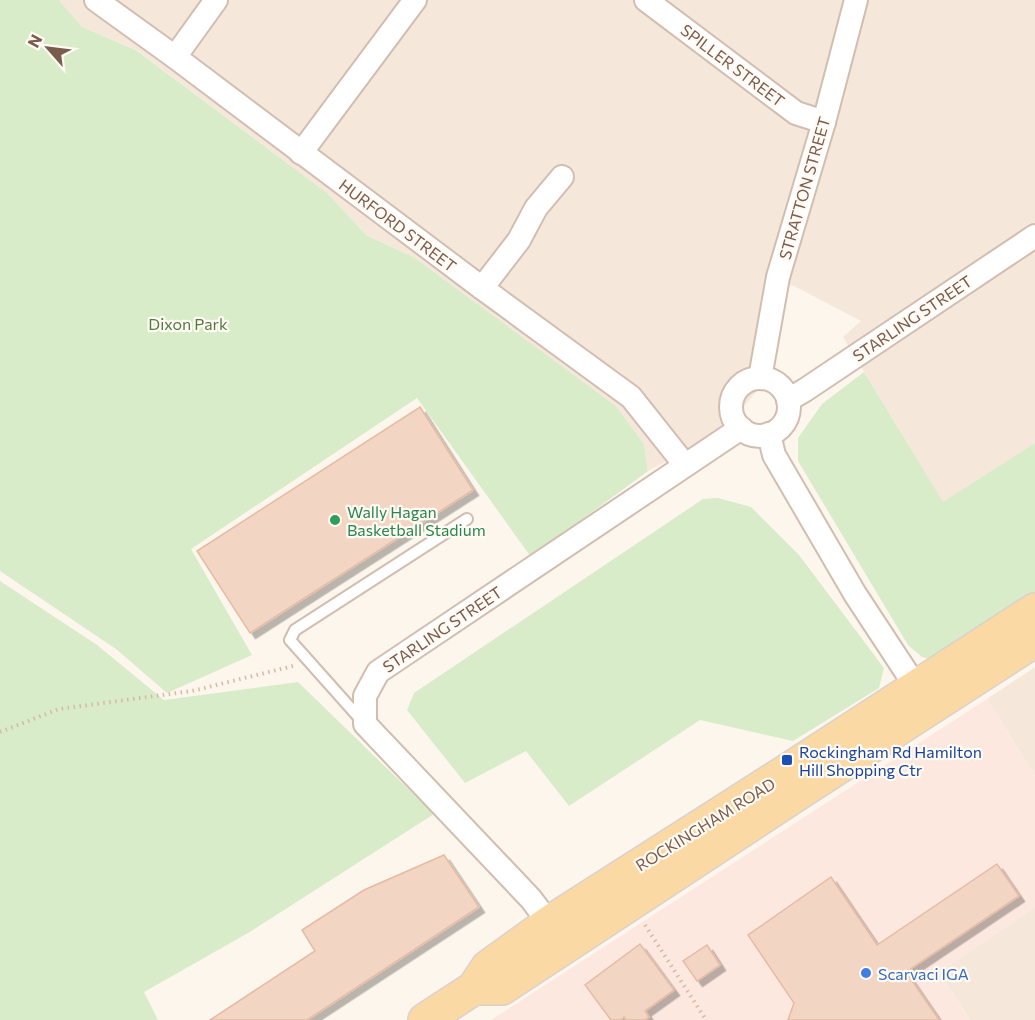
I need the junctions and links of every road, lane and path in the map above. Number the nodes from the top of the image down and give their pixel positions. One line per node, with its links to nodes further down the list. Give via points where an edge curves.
1 (96, 0): 6 (street, HURFORD STREET)
2 (216, 0): 6 (street)
3 (415, 0): 8 (street)
4 (646, 0): 7 (street, SPILLER STREET, via 796,113)
5 (856, 0): 7 (street, STRATTON STREET)
6 (175, 57): 8 (street, HURFORD STREET)
7 (824, 122): 12 (street, STRATTON STREET, via 778,277)
8 (301, 153): 11 (street, HURFORD STREET)
9 (562, 177): 11 (street)
10 (1035, 236): 13 (street, STARLING STREET)
11 (482, 288): 16 (street, HURFORD STREET, via 631,397)
12 (760, 378): 13 (street, via 778,384); 14 (street, via 742,384 732,401 735,420)
13 (788, 400): 15 (street, via 787,417)
14 (741, 428): 15 (street, via 749,433); 16 (street, STARLING STREET)
15 (769, 434): 21 (street, via 779,465 855,594)
16 (685, 465): 22 (street, STARLING STREET, via 378,672 365,696)
17 (467, 519): 20 (lane, via 295,630 290,640)
18 (1035, 610): 21 (main road, ROCKINGHAM ROAD)
19 (1035, 640): 21 (main road, ROCKINGHAM ROAD)
20 (308, 660): 22 (lane); 23 (path, via 286,669 192,691 59,709)
21 (923, 698): 25 (main road, ROCKINGHAM ROAD)
22 (365, 724): 25 (street, via 531,899)
23 (0, 732)
24 (644, 924): 27 (path)
25 (557, 934): 26 (main road, ROCKINGHAM ROAD, via 502,988 474,987)
26 (425, 1020)
27 (706, 1020)

